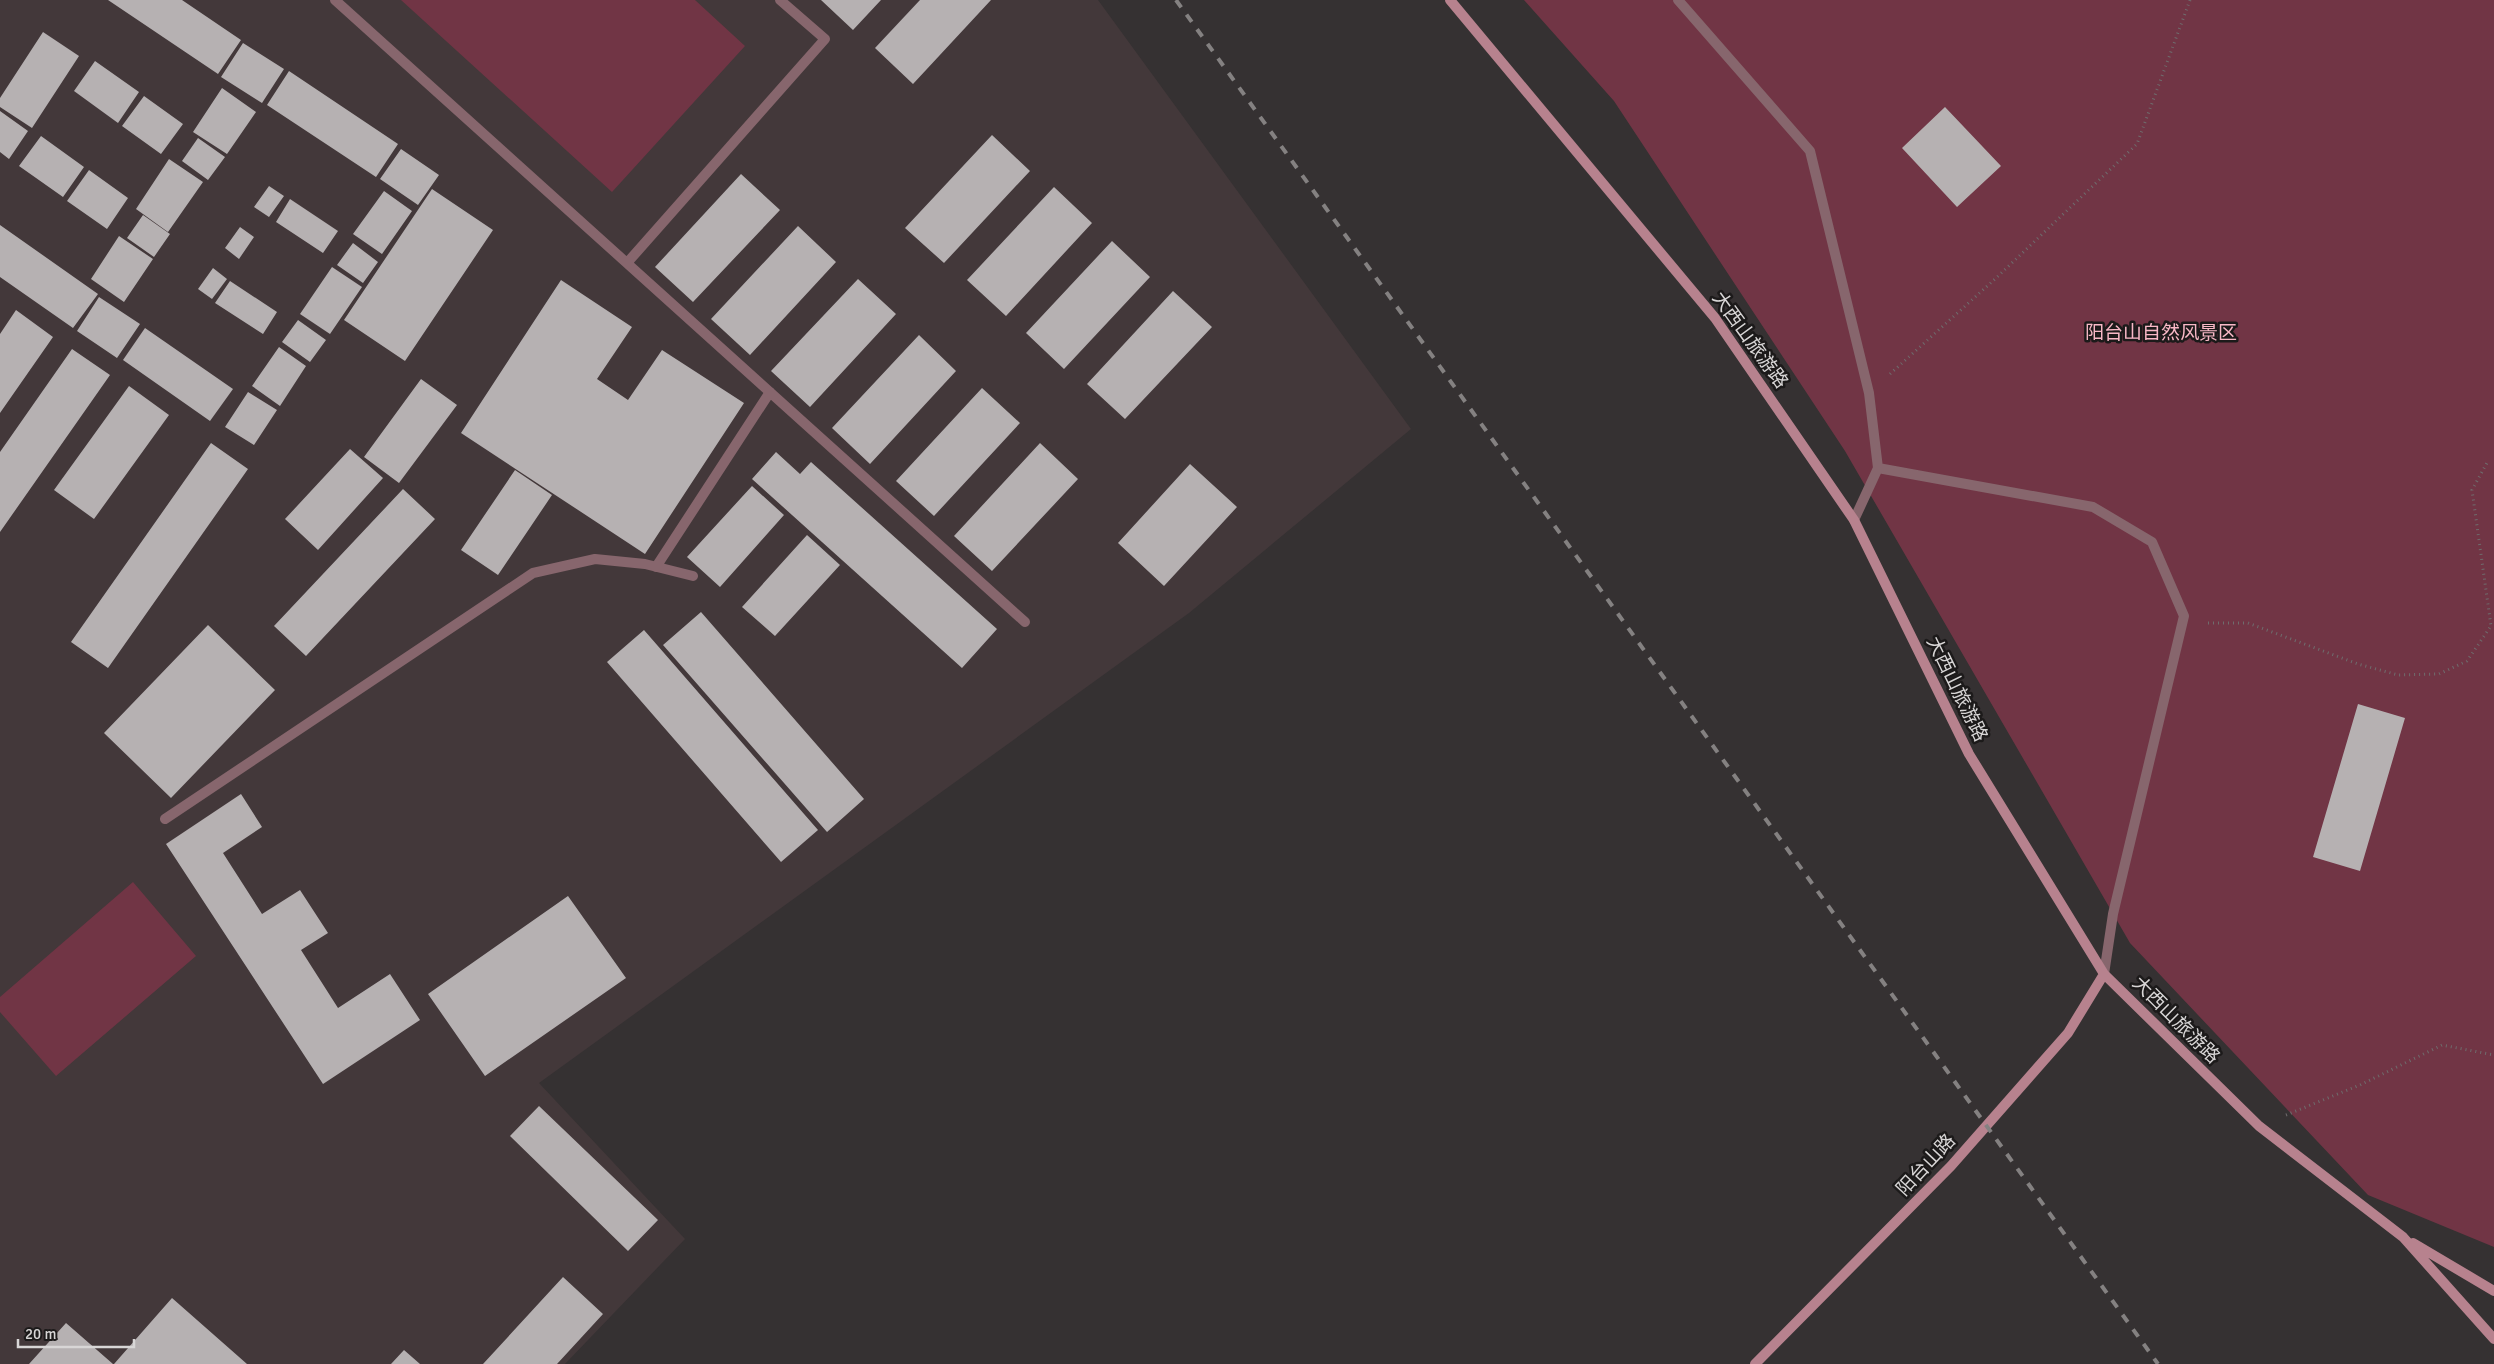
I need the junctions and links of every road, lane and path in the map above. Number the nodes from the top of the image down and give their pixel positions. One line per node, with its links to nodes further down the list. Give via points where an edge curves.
1 (335, 0): 6 (lane)
2 (780, 0): 6 (lane, via 825,39)
3 (1450, 0): 11 (street, 大西山旅游路, via 1715,318)
4 (1678, 0): 8 (lane, via 1810,151)
5 (2190, 0): 8 (path, via 2137,144)
6 (627, 263): 7 (lane)
7 (770, 392): 12 (lane); 14 (lane)
8 (1869, 393): 10 (lane)
9 (2488, 461): 15 (path, via 2472,490 2491,626 2467,662 2439,674 2398,676 2248,622)
10 (1878, 468): 11 (lane); 15 (lane, via 2093,507 2152,542 2184,616)
11 (1854, 520): 17 (street, 大西山旅游路, via 1969,754)
12 (656, 567): 13 (lane); 16 (lane, via 595,559 533,573)
13 (693, 576)
14 (1025, 622)
15 (2183, 623): 17 (lane, via 2113,914)
16 (165, 819)
17 (2104, 974): 19 (street, 大西山旅游路); 23 (street, 阳台山路, via 2068,1033 1951,1166)
18 (2494, 1055): 19 (path, via 2442,1045 2360,1085)
19 (2259, 1126): 20 (street, 大西山旅游路)
20 (2403, 1237): 21 (street); 22 (street, 大西山旅游路)
21 (2494, 1291)
22 (2494, 1339)
23 (1755, 1364)

